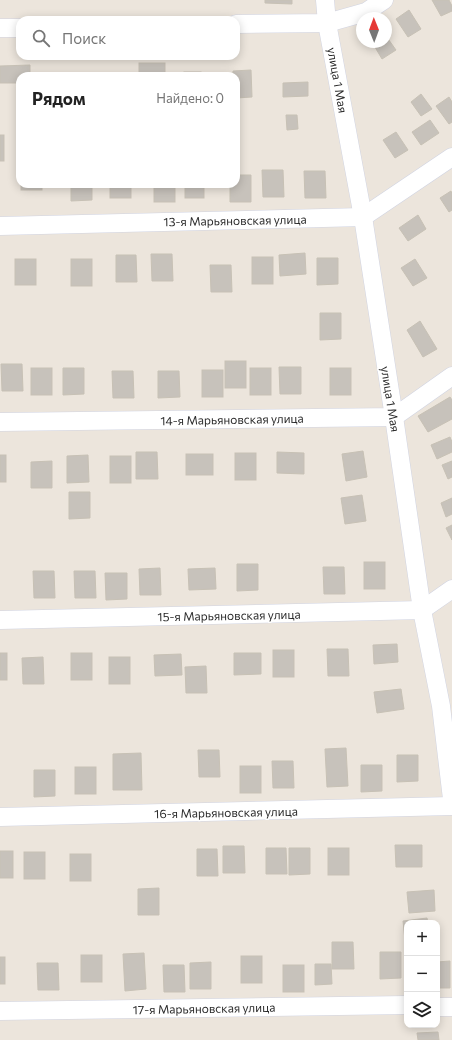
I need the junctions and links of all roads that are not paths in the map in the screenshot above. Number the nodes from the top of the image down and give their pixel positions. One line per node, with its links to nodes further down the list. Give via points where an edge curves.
1 (324, 0): 3 (street, улица 1 Мая)
2 (384, 0): 3 (street, via 366,12)
3 (327, 23): 4 (street); 8 (street, улица 1 Мая)
4 (240, 24)
5 (0, 28): 6 (street)
6 (16, 28)
7 (452, 157): 8 (street)
8 (363, 218): 9 (street, 13-я Марьяновская улица); 11 (street, улица 1 Мая)
9 (0, 226)
10 (452, 376): 11 (street)
11 (394, 417): 12 (street, 14-я Марьяновская улица); 14 (street, улица 1 Мая)
12 (0, 422)
13 (452, 589): 14 (street)
14 (422, 610): 15 (street, 15-я Марьяновская улица); 16 (street, улица 1 Мая, via 442,706)
15 (0, 620)
16 (452, 800)
17 (452, 806): 18 (street, 16-я Марьяновская улица)
18 (0, 817)
19 (404, 1005): 22 (street, 17-я Марьяновская улица)
20 (440, 1006): 21 (street)
21 (452, 1007)
22 (0, 1011)

